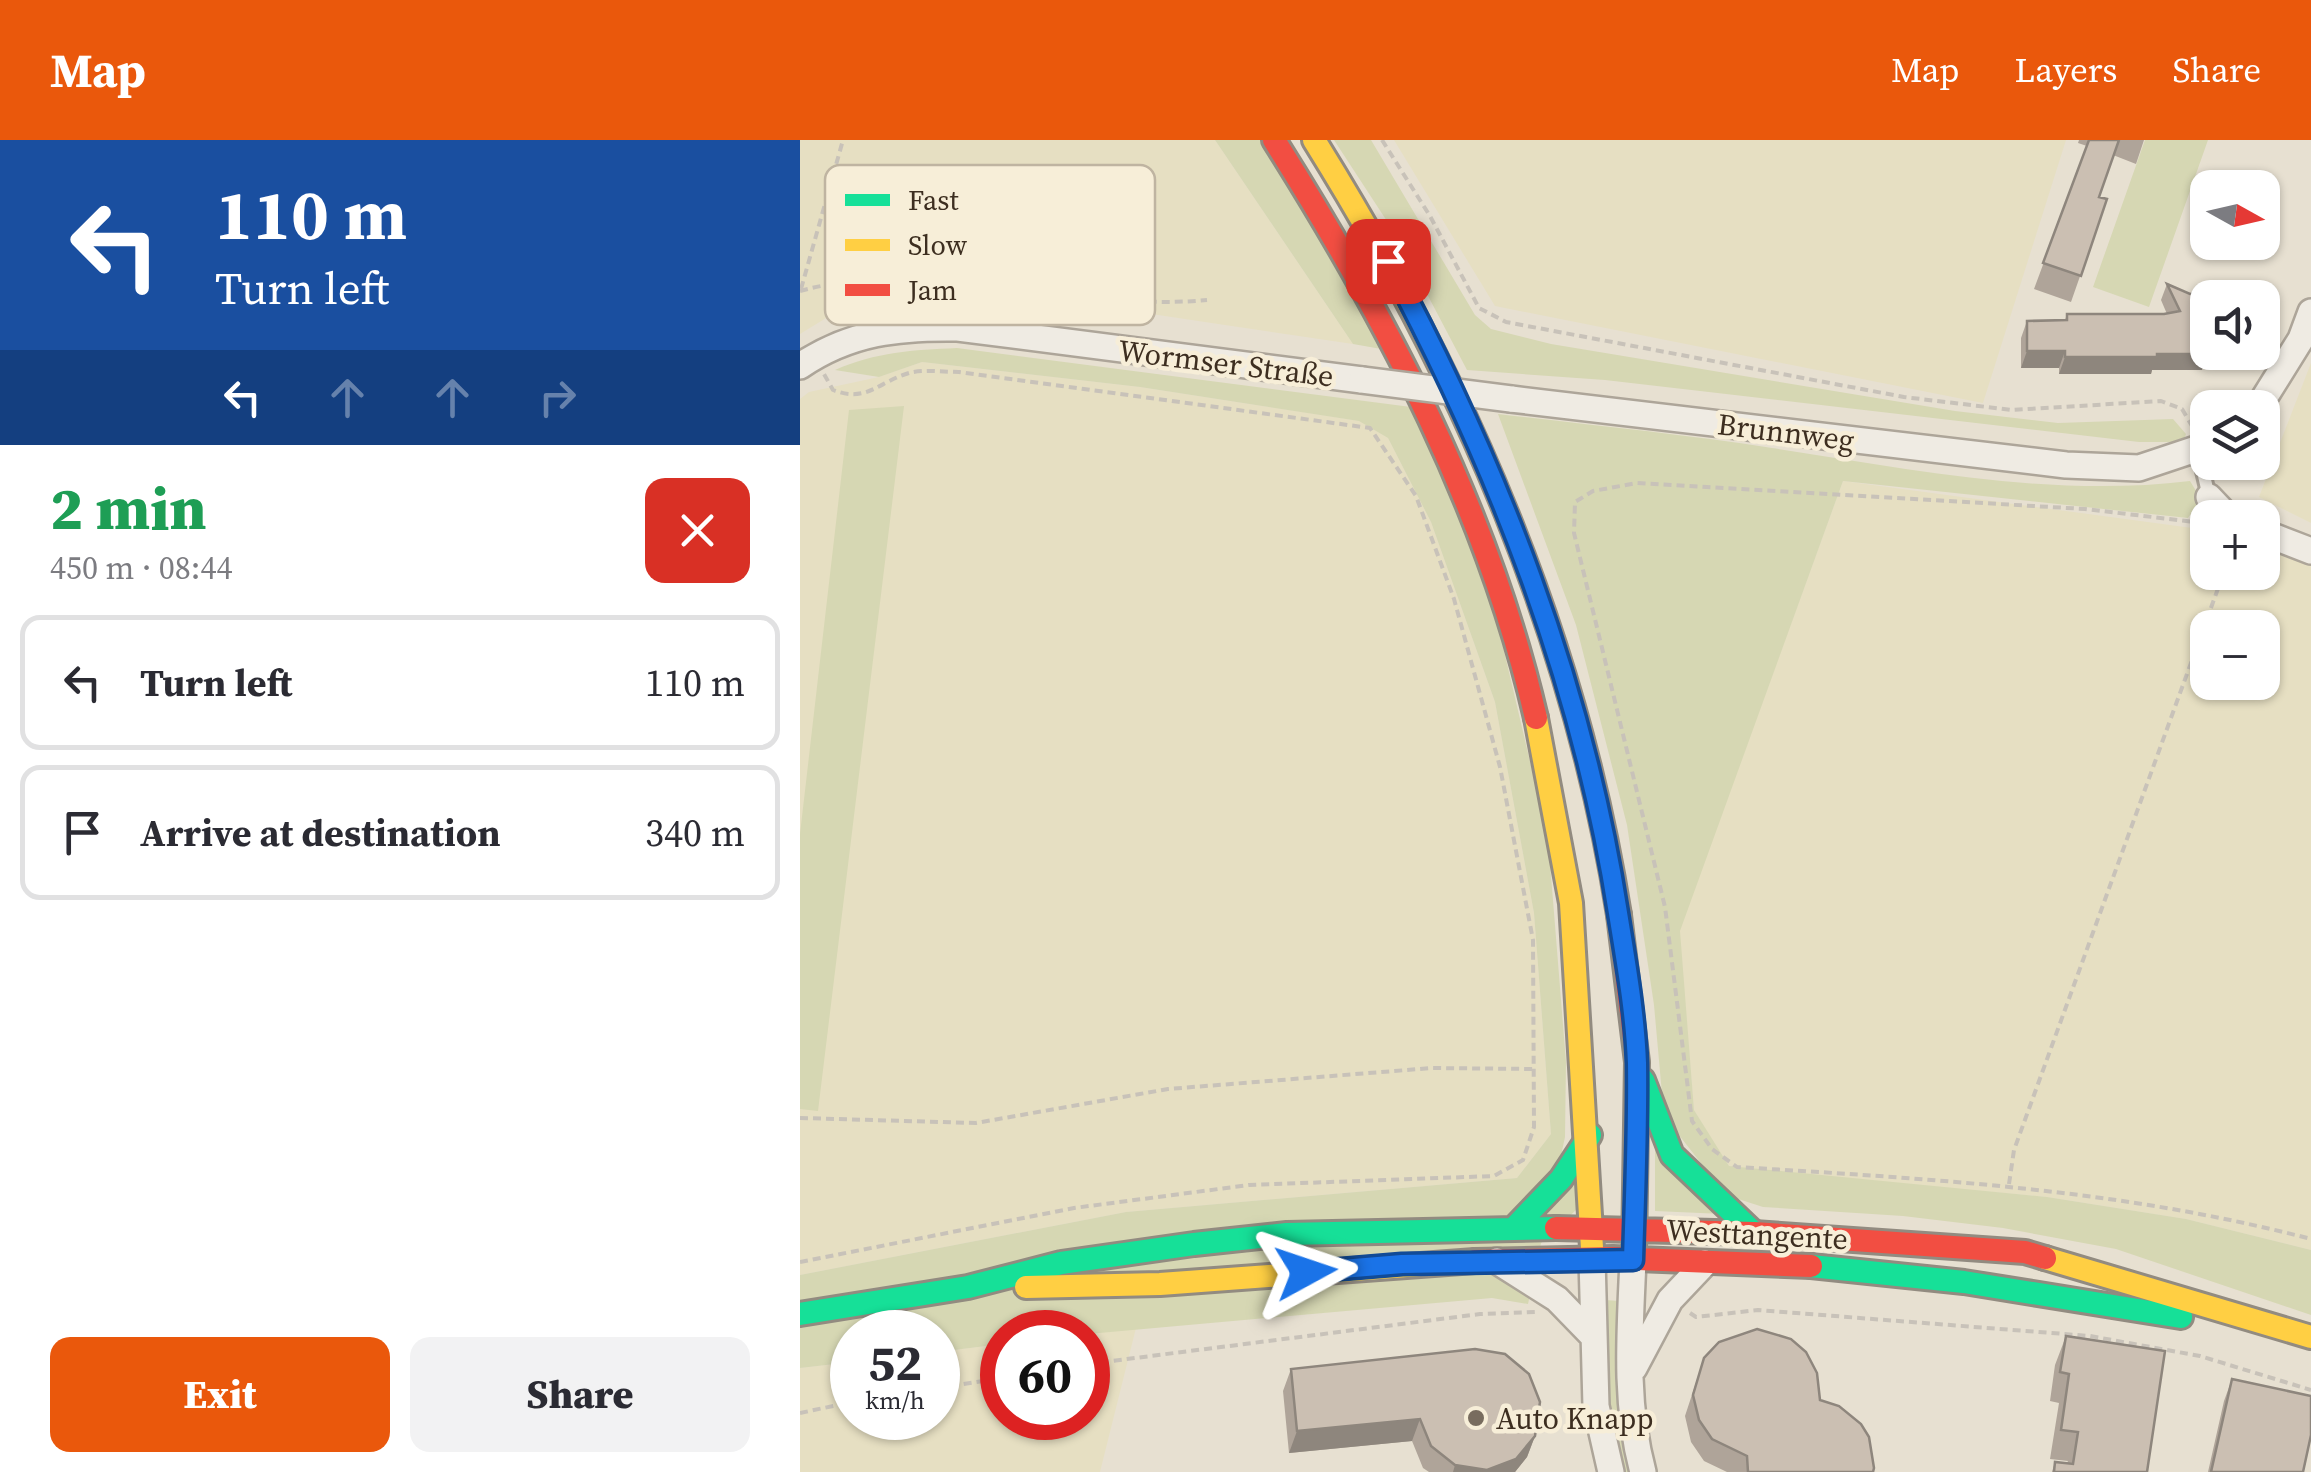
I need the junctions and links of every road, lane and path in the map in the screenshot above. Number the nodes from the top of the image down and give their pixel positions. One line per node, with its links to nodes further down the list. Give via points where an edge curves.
1 (843, 140): 5 (path)
2 (1274, 140): 27 (main road, via 1403,358 1471,512 1509,619 1554,790)
3 (1314, 140): 24 (main road, via 1436,350 1484,453 1553,636 1610,862)
4 (1382, 140): 15 (path, via 1479,308 1506,322 2012,410 2161,401 2182,409)
5 (836, 165)
6 (825, 203): 8 (path)
7 (825, 284): 8 (path)
8 (800, 291)
9 (1207, 300): 10 (path)
10 (1155, 305)
11 (2311, 312): 14 (street)
12 (810, 367): 13 (street, Wormser Straße, via 863,334 958,328); 25 (path, via 833,390 852,397 910,373 959,372 1370,428 1416,496 1454,599 1500,767 1533,940)
13 (1362, 380): 16 (street, Brunnweg, bridge, via 2066,466 2140,468)
14 (2269, 390)
15 (2190, 423)
16 (2190, 446)
17 (2206, 480): 18 (lane)
18 (2209, 497): 19 (street)
19 (2212, 500)
20 (2190, 522): 28 (path, via 1637,483 1593,491 1575,502 1574,533 1665,907 1692,1121 1737,1167)
21 (2280, 539): 22 (street)
22 (2311, 551)
23 (2217, 590): 28 (path, via 2014,1150)
24 (1637, 1064): 31 (main road); 32 (main road, via 1672,1155)
25 (1534, 1069): 26 (path, via 1432,1068 1168,1089 976,1123); 37 (path, via 1532,1144 1510,1170 1494,1176 1250,1185 1074,1208)
26 (800, 1118)
27 (1590, 1135): 29 (main road, via 1561,1179); 30 (main road)
28 (2008, 1184): 33 (path, via 2123,1199)
29 (1515, 1227): 30 (main road, Westtangente); 39 (main road, Westtangente, via 1287,1234 1194,1244)
30 (1591, 1227): 31 (main road, Westtangente); 34 (main road)
31 (1634, 1228): 32 (main road, Westtangente); 35 (main road)
32 (1754, 1232): 44 (main road, Westtangente, via 2025,1252)
33 (2311, 1239)
34 (1592, 1259): 35 (main road, Westtangente); 36 (main road, Westtangente); 43 (street)
35 (1633, 1260): 38 (main road, Westtangente); 46 (street)
36 (1497, 1261): 39 (main road, Westtangente, via 1116,1286); 43 (street, via 1557,1299)
37 (800, 1262)
38 (1705, 1263): 40 (street); 44 (main road, Westtangente, via 1963,1282)
39 (968, 1286): 42 (main road, Westtangente)
40 (1670, 1300): 46 (street); 47 (path, via 1696,1317 1758,1310 2090,1336 2200,1356)
41 (1540, 1311): 45 (path)
42 (800, 1314)
43 (1591, 1334): 50 (street, via 1596,1406)
44 (2305, 1336)
45 (1110, 1361)
46 (1630, 1377): 51 (street)
47 (2311, 1390)
48 (830, 1406): 49 (path)
49 (800, 1412)
50 (1611, 1472)
51 (1643, 1472)

